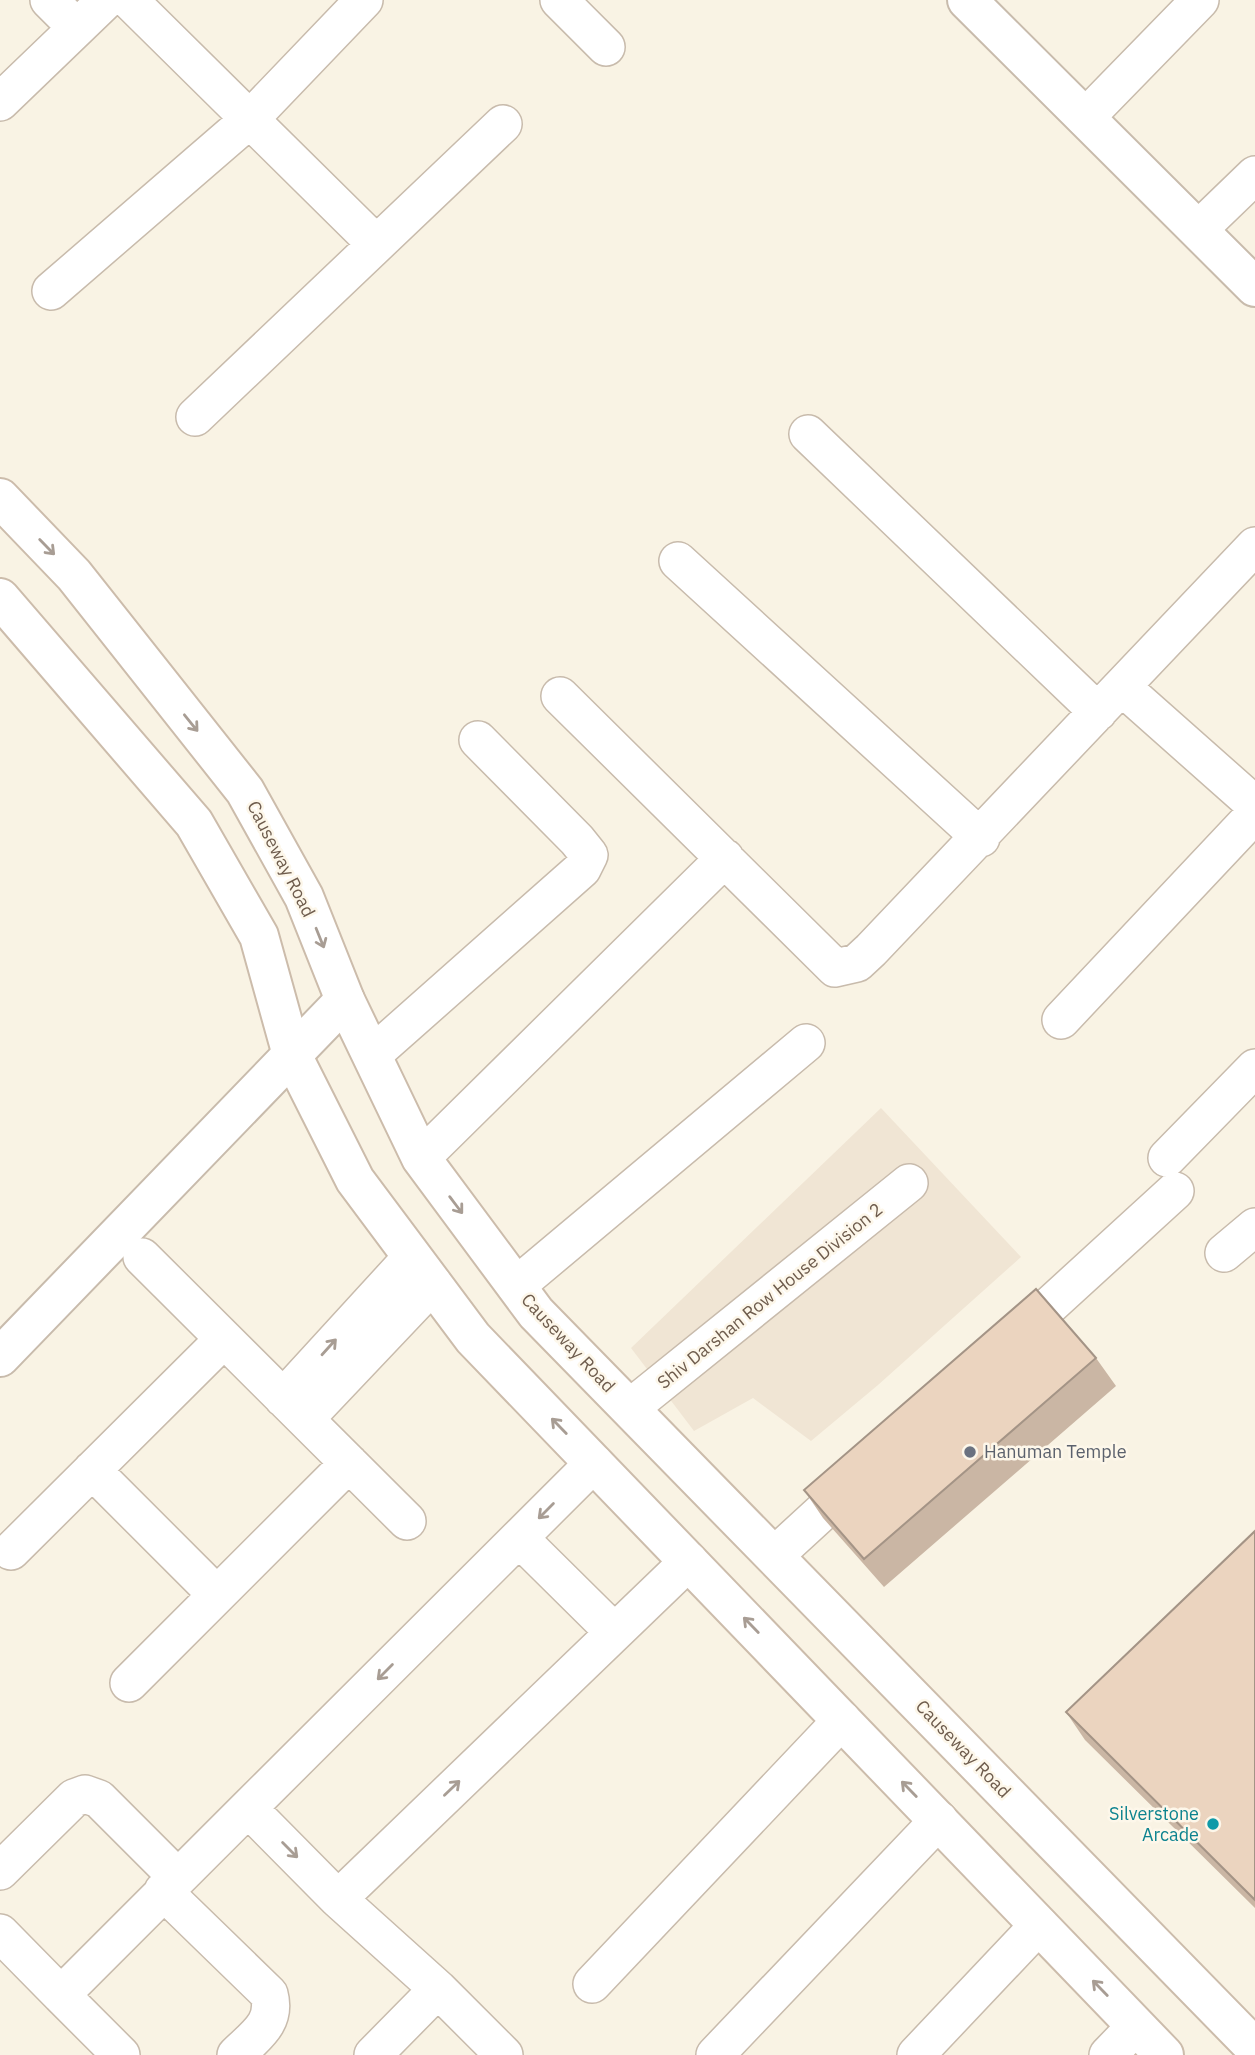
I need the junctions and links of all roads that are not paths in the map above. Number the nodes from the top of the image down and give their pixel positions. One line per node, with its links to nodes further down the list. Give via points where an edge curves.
1 (49, 0): 8 (street)
2 (106, 0): 8 (street)
3 (129, 0): 12 (street)
4 (364, 0): 12 (street)
5 (559, 0): 9 (street)
6 (967, 0): 11 (main road)
7 (1200, 0): 11 (street)
8 (77, 29): 10 (street)
9 (606, 47)
10 (0, 102)
11 (1085, 118): 15 (main road)
12 (250, 119): 16 (street); 18 (street)
13 (503, 124): 16 (street)
14 (1255, 175): 15 (street)
15 (1198, 230): 17 (main road)
16 (376, 244): 19 (street)
17 (1255, 287)
18 (51, 291)
19 (195, 417)
20 (808, 434): 26 (street)
21 (0, 498): 32 (main road, Causeway Road, one-way to 32, via 74,575 245,791 304,897)
22 (1255, 546): 26 (street)
23 (678, 561): 30 (street)
24 (0, 598): 35 (main road, via 194,823 259,936)
25 (559, 696): 31 (street)
26 (1110, 700): 28 (street); 30 (street)
27 (478, 740): 36 (street, via 589,855 582,869)
28 (1255, 805)
29 (1255, 814): 33 (street)
30 (981, 838): 31 (street, via 857,963 835,968)
31 (725, 858): 38 (street)
32 (345, 1000): 35 (main road); 36 (main road, Causeway Road)
33 (1061, 1020)
34 (806, 1043): 44 (street)
35 (292, 1055): 43 (main road, via 355,1180); 46 (main road)
36 (372, 1055): 38 (main road, Causeway Road)
37 (1255, 1068): 47 (street, via 1171,1174)
38 (421, 1158): 44 (main road, Causeway Road, one-way to 44)
39 (909, 1183): 49 (street, Shiv Darshan Row House Division 2)
40 (1255, 1227): 41 (street)
41 (1224, 1253)
42 (142, 1257): 45 (street)
43 (423, 1270): 48 (street); 52 (main road, one-way to 43, via 473,1338)
44 (516, 1286): 49 (main road, Causeway Road, via 536,1313)
45 (224, 1339): 48 (street); 53 (street)
46 (0, 1357)
47 (990, 1359)
48 (294, 1408): 51 (street)
49 (630, 1408): 57 (main road, Causeway Road)
50 (887, 1453): 57 (street)
51 (349, 1463): 54 (street); 59 (street)
52 (594, 1463): 55 (street, one-way to 55); 58 (main road)
53 (92, 1470): 56 (street); 59 (street)
54 (407, 1521)
55 (519, 1538): 60 (street); 63 (street, one-way to 63)
56 (11, 1551)
57 (774, 1556): 74 (main road, Causeway Road)
58 (689, 1561): 60 (street); 62 (main road, one-way to 58)
59 (217, 1595): 61 (street)
60 (614, 1632): 67 (street, one-way to 60)
61 (129, 1683)
62 (842, 1720): 64 (main road, one-way to 62); 70 (street)
63 (248, 1808): 66 (street); 67 (street, one-way to 67)
64 (939, 1820): 68 (main road); 79 (street)
65 (0, 1871): 66 (street, via 74,1798 85,1794 99,1799)
66 (170, 1884): 72 (street); 76 (street, via 269,1994 273,2008 268,2022)
67 (338, 1899): 71 (street)
68 (1040, 1925): 73 (main road, one-way to 68); 80 (street)
69 (0, 1933): 72 (street)
70 (592, 1984)
71 (438, 1989): 77 (street); 78 (street)
72 (61, 1995): 75 (street)
73 (1136, 2026): 81 (street); 82 (main road)
74 (1255, 2048)
75 (121, 2055)
76 (236, 2055)
77 (373, 2055)
78 (504, 2055)
79 (715, 2055)
80 (916, 2055)
81 (1108, 2055)
82 (1164, 2055)

